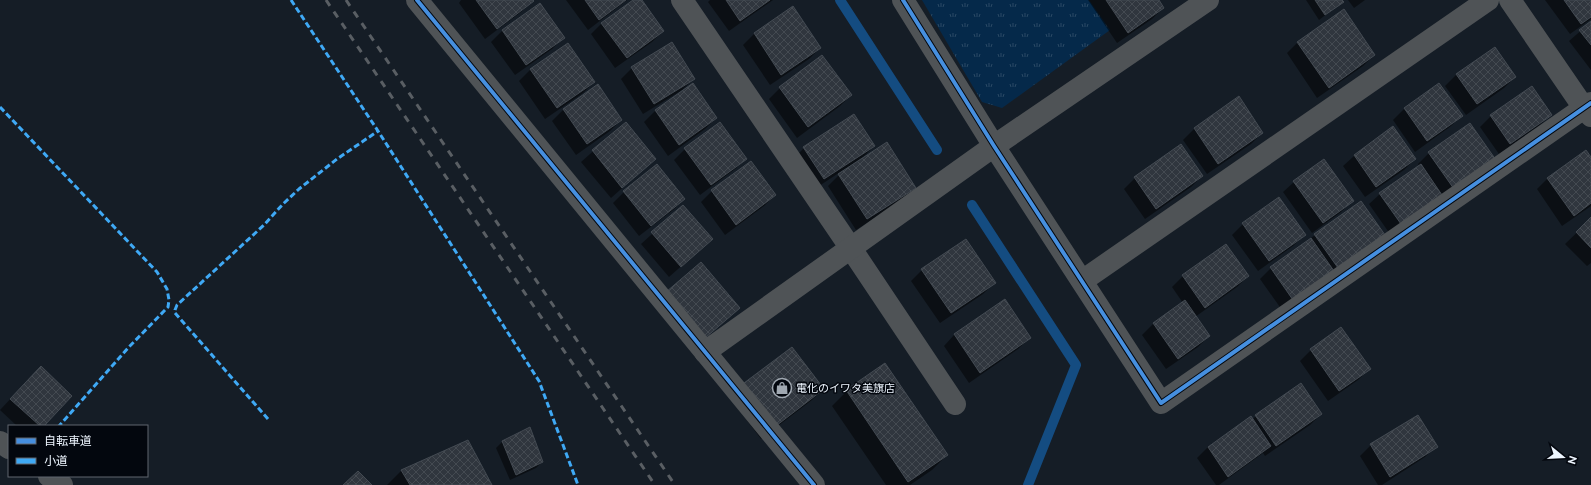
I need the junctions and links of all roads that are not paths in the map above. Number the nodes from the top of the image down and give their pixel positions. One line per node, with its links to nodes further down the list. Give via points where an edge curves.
1 (417, 0): 11 (street)
2 (682, 0): 9 (street)
3 (903, 0): 8 (street)
4 (1208, 0): 8 (street)
5 (1488, 0): 10 (street)
6 (1510, 0): 7 (street)
7 (1589, 109): 10 (street, via 1162,403)
8 (994, 146): 9 (street); 10 (street)
9 (850, 247): 11 (street); 12 (street)
10 (1082, 281)
11 (705, 352): 15 (street)
12 (955, 404)
13 (50, 477): 14 (street)
14 (62, 485)
15 (814, 485)

